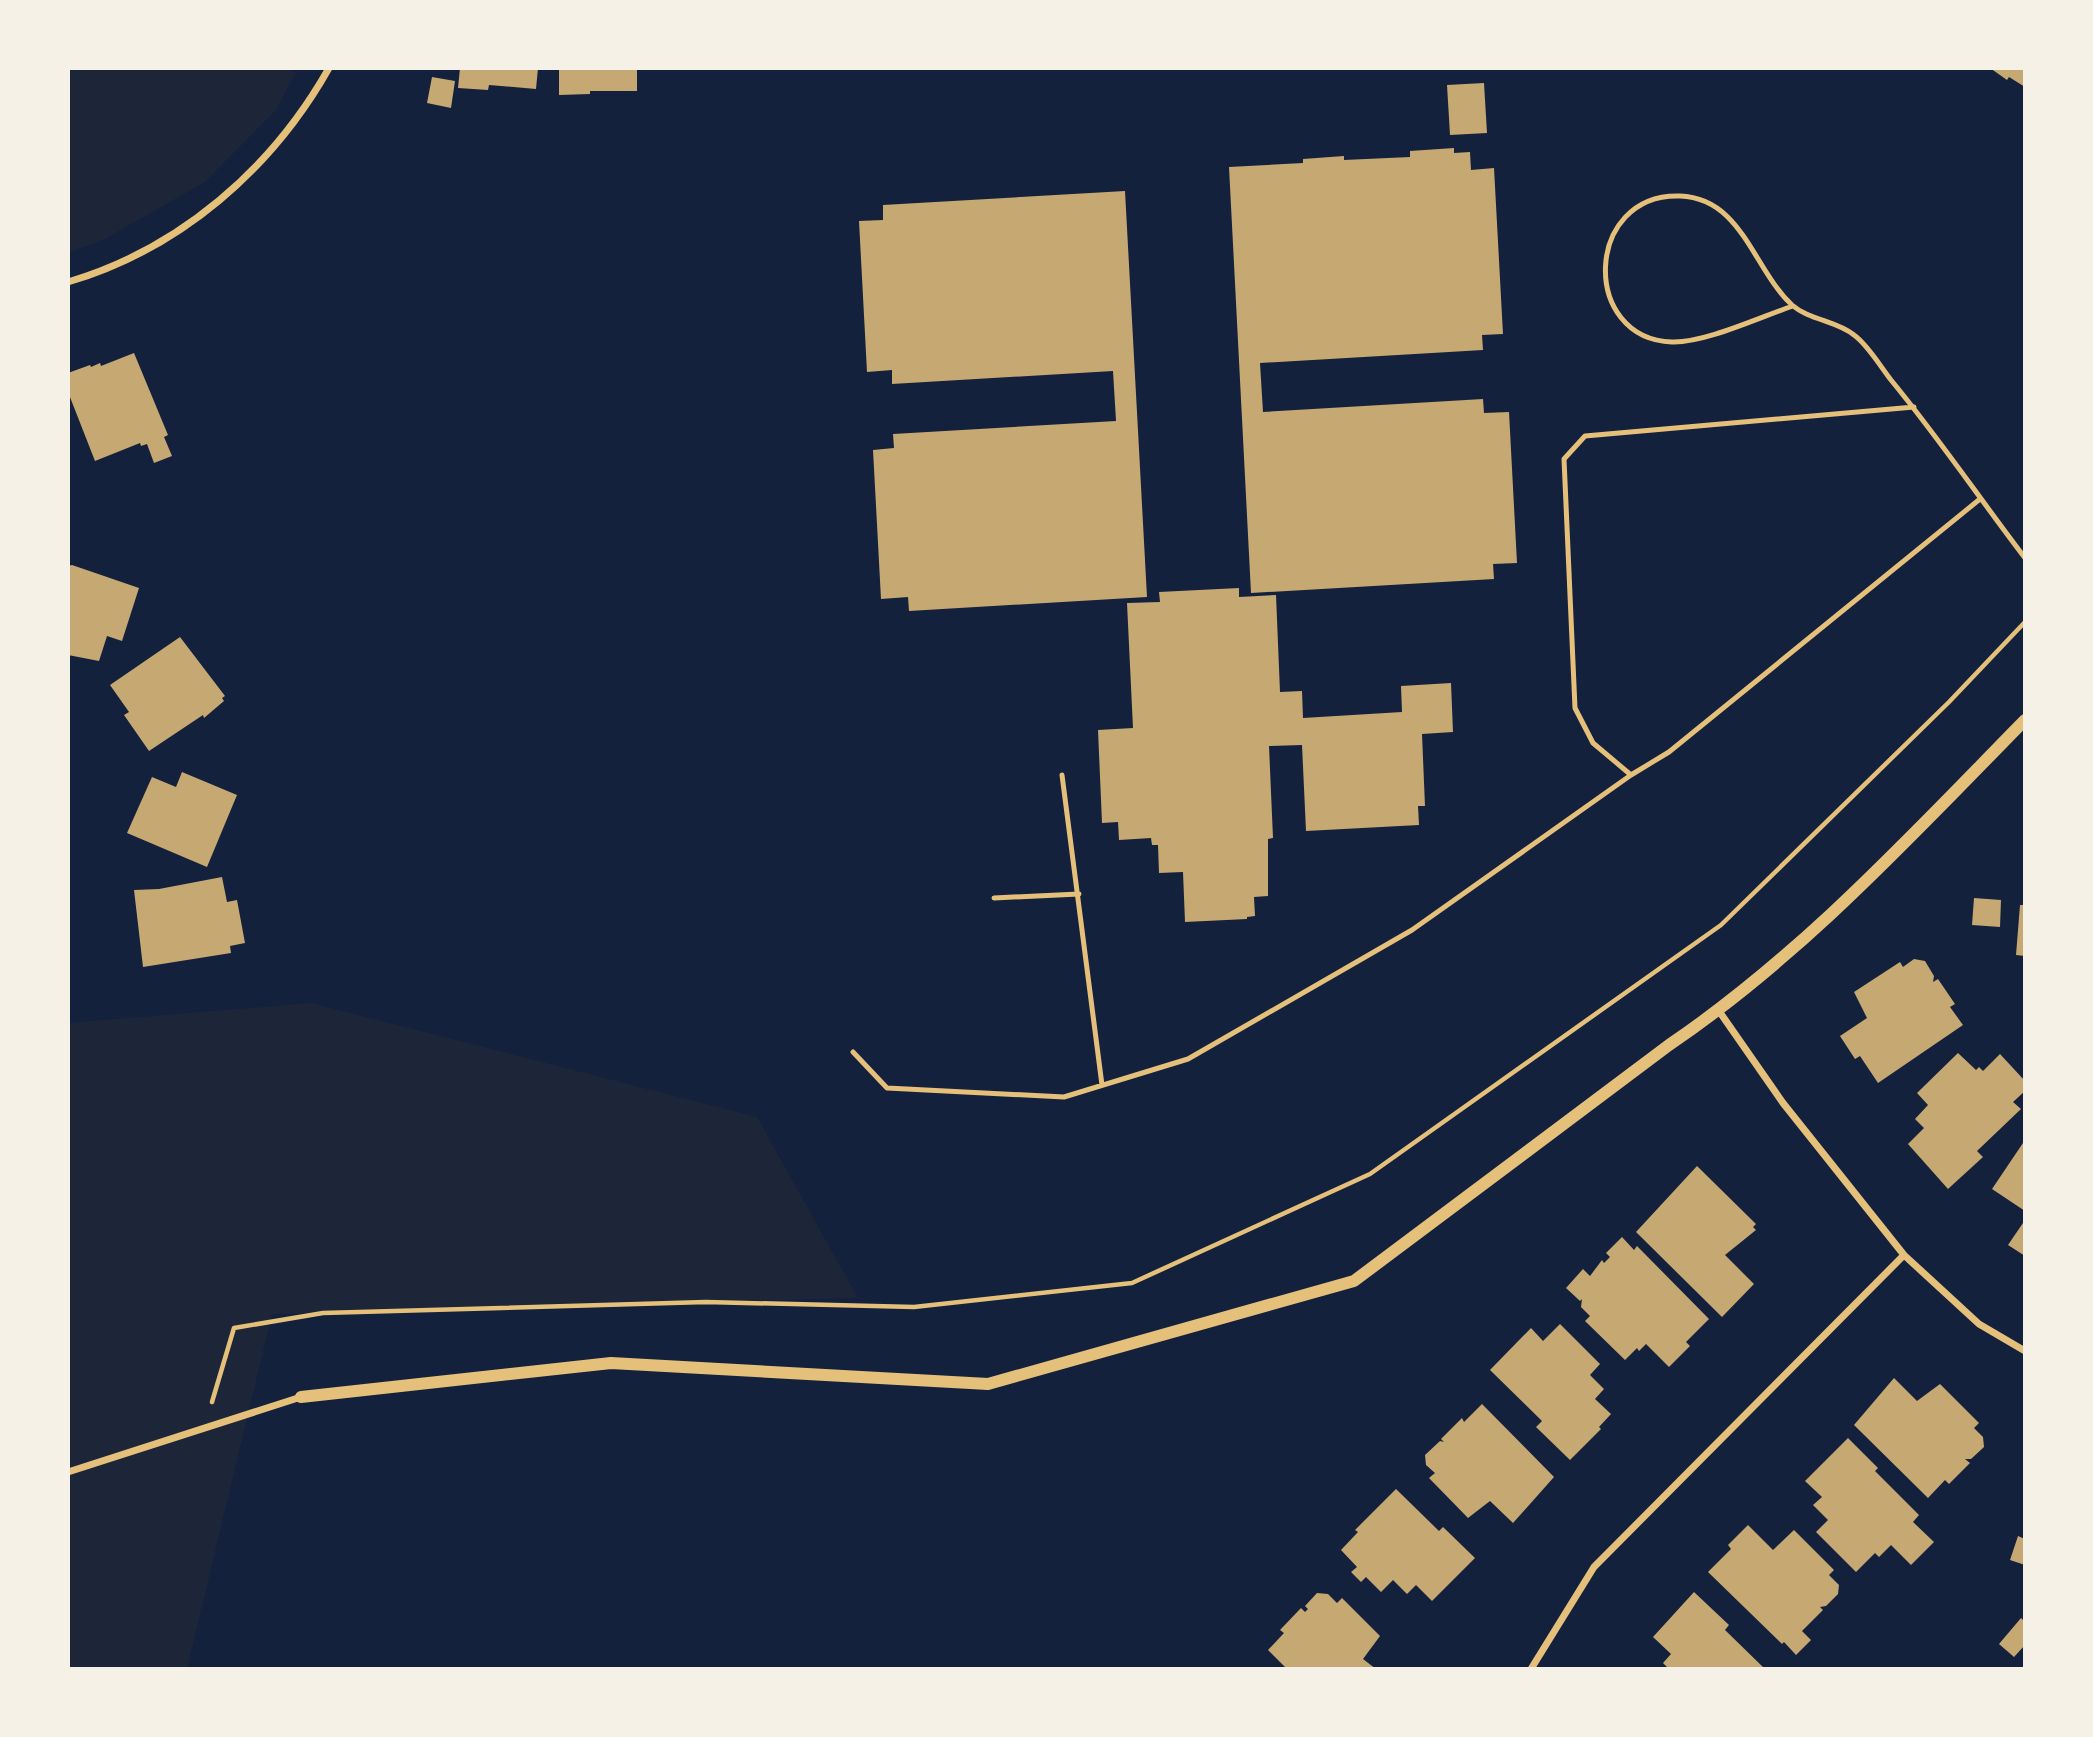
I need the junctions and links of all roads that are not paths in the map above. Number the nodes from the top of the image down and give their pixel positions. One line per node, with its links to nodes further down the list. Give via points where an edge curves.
1 (329, 68): 2 (street, via 284,136 216,203 133,256)
2 (68, 282)
3 (1793, 306): 3 (lane, via 1735,223 1717,206 1693,196 1668,195 1643,203 1623,219 1610,238 1605,284 1613,305 1647,336 1669,342 1692,341); 4 (lane, via 1855,335)
4 (1914, 407): 5 (lane); 9 (lane, via 1585,436 1564,459 1574,708 1592,743)
5 (1980, 499): 6 (lane); 9 (lane, via 1669,752)
6 (2025, 558)
7 (2025, 720): 12 (street, via 1848,900)
8 (1062, 775): 10 (lane)
9 (1631, 775): 14 (lane, via 1412,930 1188,1059)
10 (1079, 894): 11 (lane); 14 (lane)
11 (994, 898)
12 (1719, 1011): 15 (street, via 1783,1103); 17 (street, via 1354,1282 988,1384 611,1363)
13 (853, 1052): 14 (lane, via 887,1088 1064,1097)
14 (1101, 1085)
15 (1903, 1255): 16 (street, via 1979,1324); 19 (street, via 1594,1567)
16 (2025, 1352)
17 (301, 1397): 18 (street)
18 (68, 1472)
19 (1531, 1669)

